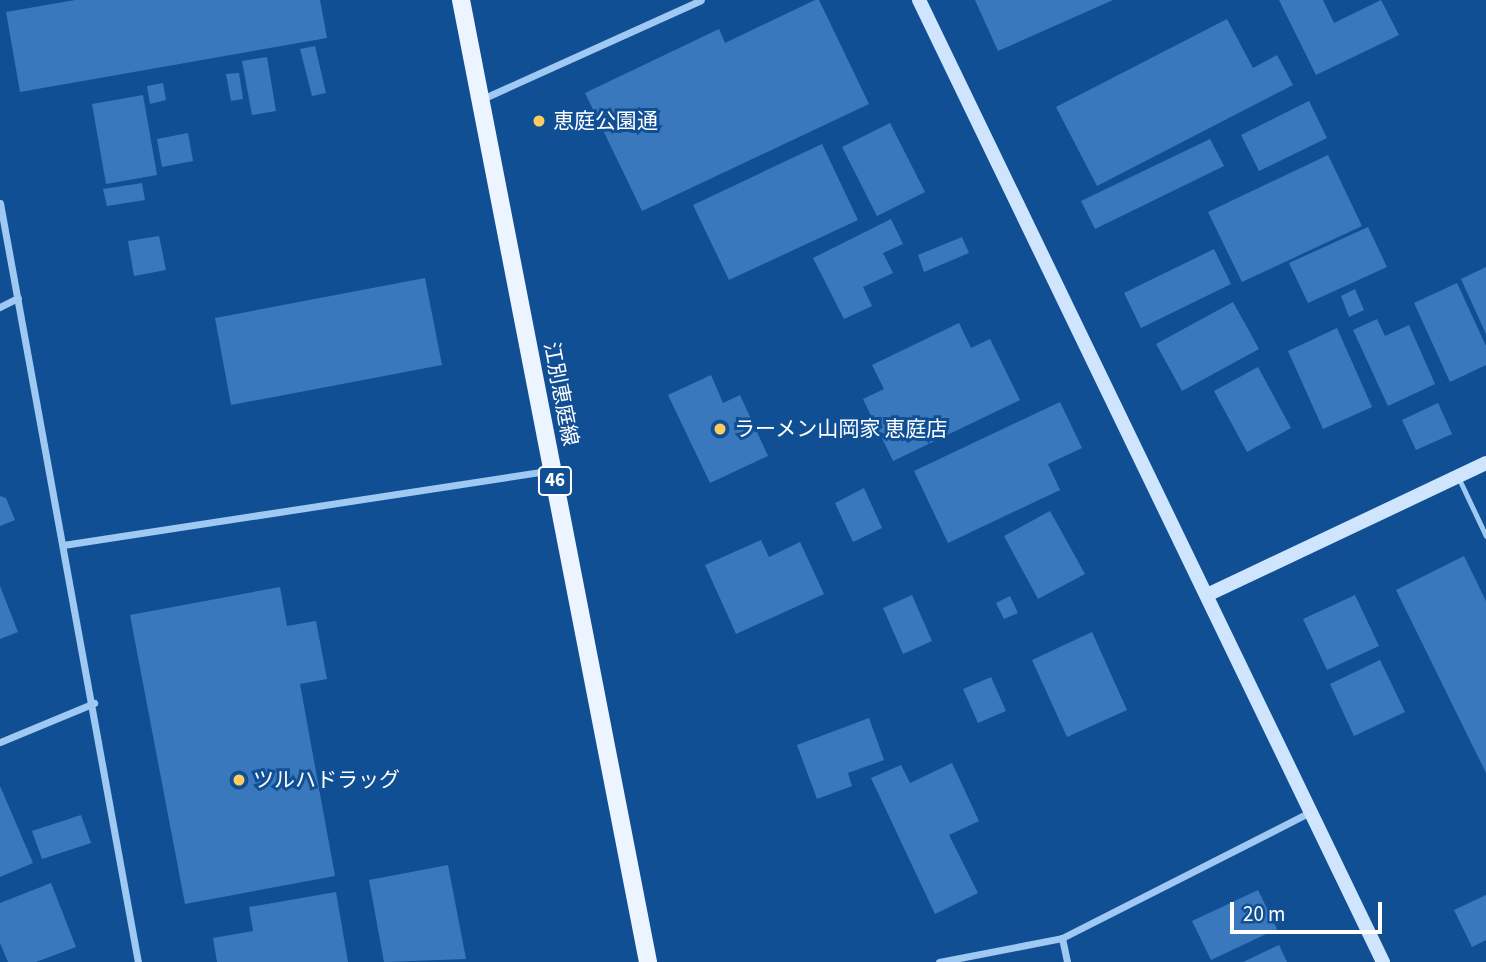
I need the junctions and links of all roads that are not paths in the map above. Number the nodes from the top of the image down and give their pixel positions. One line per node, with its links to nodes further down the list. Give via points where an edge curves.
1 (461, 0): 4 (main road, 江別恵庭線 / 46)
2 (701, 0): 4 (street)
3 (919, 0): 13 (street)
4 (481, 100): 9 (main road, 江別恵庭線 / 46)
5 (0, 203): 6 (street)
6 (19, 298): 7 (street); 12 (street)
7 (0, 307)
8 (1486, 463): 10 (street)
9 (553, 470): 12 (street); 19 (main road, 江別恵庭線 / 46)
10 (1458, 476): 11 (lane); 13 (street)
11 (1486, 536)
12 (63, 545): 14 (street)
13 (1208, 595): 16 (street)
14 (94, 703): 15 (street); 18 (street)
15 (0, 742)
16 (1311, 812): 17 (street); 22 (street)
17 (1062, 938): 20 (street); 21 (street)
18 (138, 962)
19 (648, 962)
20 (939, 962)
21 (1067, 962)
22 (1383, 962)

